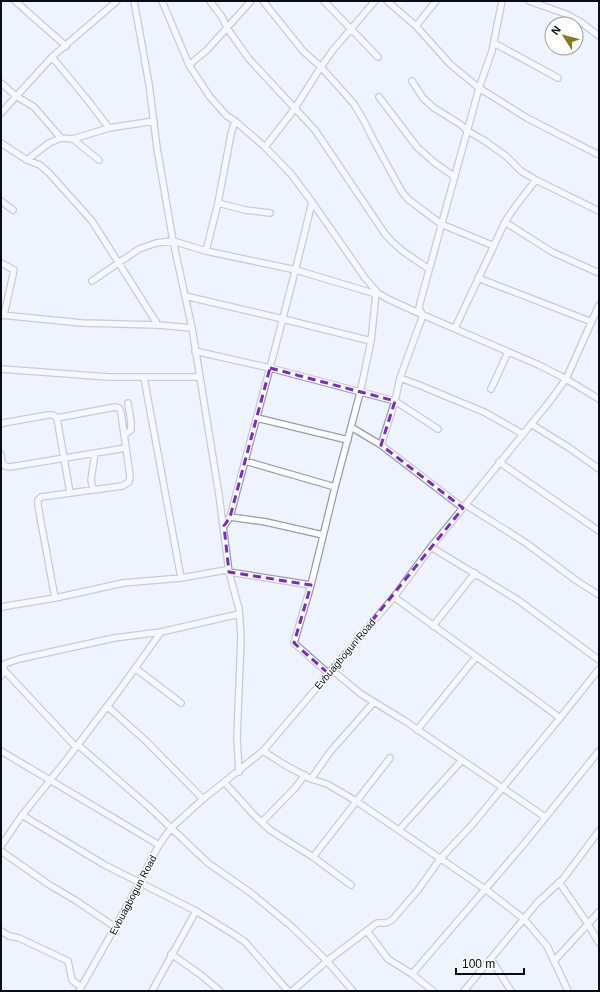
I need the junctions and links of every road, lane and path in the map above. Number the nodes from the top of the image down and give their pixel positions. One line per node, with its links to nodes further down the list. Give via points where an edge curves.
1 (15, 1): 19 (street)
2 (117, 1): 19 (street)
3 (134, 1): 32 (street)
4 (162, 1): 22 (street)
5 (210, 1): 15 (street, via 222,16)
6 (251, 1): 15 (street)
7 (263, 1): 23 (street, via 303,51)
8 (324, 1): 16 (street)
9 (374, 1): 16 (street)
10 (387, 1): 14 (street)
11 (436, 1): 14 (street)
12 (502, 1): 18 (street)
13 (530, 1): 17 (street, via 566,14)
14 (416, 26): 27 (street, via 450,64)
15 (227, 28): 22 (street); 30 (street, via 249,59)
16 (350, 29): 21 (street); 23 (street)
17 (599, 36)
18 (494, 43): 24 (street); 27 (street)
19 (66, 46): 20 (street)
20 (52, 57): 28 (street); 34 (street)
21 (378, 57)
22 (189, 65): 33 (street, via 210,97)
23 (321, 67): 30 (street); 52 (street, via 354,104 402,192)
24 (558, 78)
25 (1, 82): 28 (street)
26 (412, 82): 35 (street, via 434,108)
27 (479, 88): 35 (street); 40 (street, via 527,118)
28 (16, 96): 31 (street); 36 (street, via 34,107)
29 (379, 97): 43 (street, via 417,147)
30 (295, 107): 39 (street); 58 (street, via 315,130 384,234 391,242)
31 (1, 113)
32 (154, 121): 34 (street); 53 (street)
33 (234, 122): 39 (street); 47 (street)
34 (109, 128): 37 (street)
35 (468, 131): 43 (street); 44 (street)
36 (61, 138): 37 (street); 41 (street, via 49,143)
37 (73, 139): 42 (street)
38 (1, 143): 41 (street)
39 (265, 148): 46 (street, via 291,174)
40 (599, 154)
41 (27, 160): 57 (street, via 40,165 49,173 92,221)
42 (99, 160)
43 (455, 177): 52 (street)
44 (536, 180): 49 (street); 51 (street)
45 (1, 201): 48 (street)
46 (312, 202): 59 (street); 63 (street)
47 (218, 203): 50 (street); 55 (street)
48 (13, 210)
49 (599, 211)
50 (270, 213)
51 (505, 222): 54 (street); 60 (street, via 552,252)
52 (441, 224): 54 (street); 58 (street)
53 (173, 241): 55 (street); 57 (street, via 138,249); 64 (street)
54 (494, 246): 61 (street)
55 (206, 251): 59 (street)
56 (1, 263): 66 (street, via 14,270)
57 (119, 264): 62 (street); 70 (street)
58 (429, 269): 67 (street, via 419,309)
59 (296, 270): 63 (street); 68 (street)
60 (599, 273)
61 (478, 278): 69 (street); 72 (street)
62 (92, 281)
63 (377, 293): 67 (street); 73 (street)
64 (185, 296): 68 (street); 71 (street)
65 (599, 305): 69 (street, Evbuagbogun Road)
66 (3, 315): 70 (street, via 82,323)
67 (423, 315): 72 (street); 80 (street)
68 (283, 318): 73 (street); 76 (street)
69 (592, 322): 81 (street, Evbuagbogun Road)
70 (158, 325): 71 (street)
71 (192, 328): 74 (street)
72 (455, 328): 75 (street)
73 (371, 341): 83 (street)
74 (195, 351): 76 (street); 78 (street)
75 (508, 352): 81 (street); 82 (street)
76 (270, 368): 83 (street); 88 (street)
77 (1, 369): 79 (street)
78 (199, 377): 79 (street); 109 (street)
79 (144, 378): 115 (street)
80 (400, 378): 85 (street); 93 (street, via 484,412)
81 (566, 379): 84 (street); 90 (street, Evbuagbogun Road)
82 (491, 389)
83 (360, 393): 85 (street); 91 (street)
84 (599, 399)
85 (395, 402): 92 (street); 96 (street)
86 (128, 403): 94 (street, via 130,430)
87 (57, 418): 89 (street, via 48,415); 94 (street, via 119,408); 100 (street)
88 (257, 418): 95 (street); 101 (street)
89 (1, 424)
90 (531, 424): 93 (street, Evbuagbogun Road); 103 (street)
91 (351, 427): 95 (street); 96 (street)
92 (438, 429)
93 (523, 434): 102 (street, Evbuagbogun Road)
94 (124, 435): 97 (street)
95 (348, 440): 104 (street)
96 (381, 445): 107 (street)
97 (126, 448): 98 (street); 105 (street, via 130,476 128,482 122,486)
98 (95, 453): 100 (street); 105 (street, via 91,480)
99 (1, 454): 100 (street, via 2,463 10,467)
100 (63, 458): 106 (street)
101 (245, 461): 104 (street); 108 (street)
102 (499, 462): 107 (street, Evbuagbogun Road); 110 (street)
103 (599, 469)
104 (335, 487): 111 (street)
105 (93, 489): 106 (street)
106 (70, 493): 119 (street, via 41,497 38,500)
107 (464, 506): 112 (street, Evbuagbogun Road); 117 (street, via 526,543)
108 (230, 517): 109 (street); 111 (street)
109 (224, 526): 113 (street)
110 (599, 531)
111 (323, 535): 116 (street)
112 (431, 547): 114 (street); 118 (street, Evbuagbogun Road)
113 (229, 572): 115 (street, via 226,570); 116 (street); 121 (street)
114 (475, 574): 122 (street); 125 (street, via 518,600)
115 (181, 578): 119 (street, via 124,583)
116 (311, 585): 129 (street, via 294,643)
117 (599, 595)
118 (394, 597): 122 (street); 129 (street, Evbuagbogun Road)
119 (55, 598): 120 (street)
120 (1, 607)
121 (239, 614): 123 (street); 141 (street)
122 (433, 626): 124 (street)
123 (161, 632): 126 (street, via 107,639 19,659); 127 (street)
124 (476, 658): 133 (street); 134 (street)
125 (599, 660)
126 (2, 668): 135 (street)
127 (135, 668): 131 (street); 132 (street)
128 (599, 668): 133 (street)
129 (330, 672): 130 (street); 137 (street, Evbuagbogun Road)
130 (374, 702): 134 (street); 143 (street, via 330,752)
131 (181, 703)
132 (107, 706): 135 (street); 147 (street)
133 (560, 718): 146 (street)
134 (417, 730): 140 (street)
135 (77, 746): 144 (street); 152 (street)
136 (1, 751): 144 (street)
137 (263, 751): 141 (street, Evbuagbogun Road); 142 (street)
138 (599, 751): 150 (street)
139 (390, 758): 148 (street)
140 (462, 760): 146 (street); 153 (street)
141 (239, 772): 145 (street, Evbuagbogun Road)
142 (305, 775): 143 (street); 151 (street)
143 (311, 779): 148 (street, via 327,784)
144 (50, 780): 149 (street); 155 (street)
145 (224, 783): 147 (street, Evbuagbogun Road); 151 (street)
146 (502, 788): 150 (street); 159 (street)
147 (203, 799): 152 (street, Evbuagbogun Road)
148 (356, 801): 153 (street); 158 (street)
149 (22, 815): 156 (street); 160 (street, via 103,864)
150 (545, 817): 163 (street)
151 (262, 822): 158 (street, via 270,830)
152 (171, 828): 155 (street, Evbuagbogun Road); 174 (street, via 208,862 291,926)
153 (399, 830): 159 (street)
154 (599, 831): 161 (street)
155 (159, 845): 160 (street, Evbuagbogun Road)
156 (1, 846)
157 (1, 850): 168 (street)
158 (313, 857): 162 (street)
159 (440, 859): 163 (street); 170 (street, via 392,920 377,923)
160 (140, 882): 164 (street); 168 (street, Evbuagbogun Road)
161 (559, 882): 166 (street); 167 (street)
162 (351, 885)
163 (485, 889): 166 (street); 176 (street)
164 (196, 911): 172 (street); 180 (street, via 246,942)
165 (599, 912): 167 (street)
166 (524, 919): 173 (street); 175 (street, via 547,946)
167 (588, 924): 171 (street); 175 (street)
168 (115, 928): 177 (street, Evbuagbogun Road)
169 (1, 931): 177 (street, via 68,961 72,980)
170 (366, 931): 174 (street); 176 (street, via 388,959)
171 (599, 943)
172 (171, 954): 178 (street); 179 (street)
173 (491, 959): 184 (street); 185 (street)
174 (327, 961): 181 (street); 182 (street)
175 (554, 961): 186 (street)
176 (412, 974): 183 (street)
177 (80, 989)
178 (152, 991)
179 (220, 991)
180 (288, 991)
181 (292, 991)
182 (353, 991)
183 (433, 991)
184 (464, 991)
185 (510, 991)
186 (568, 991)

